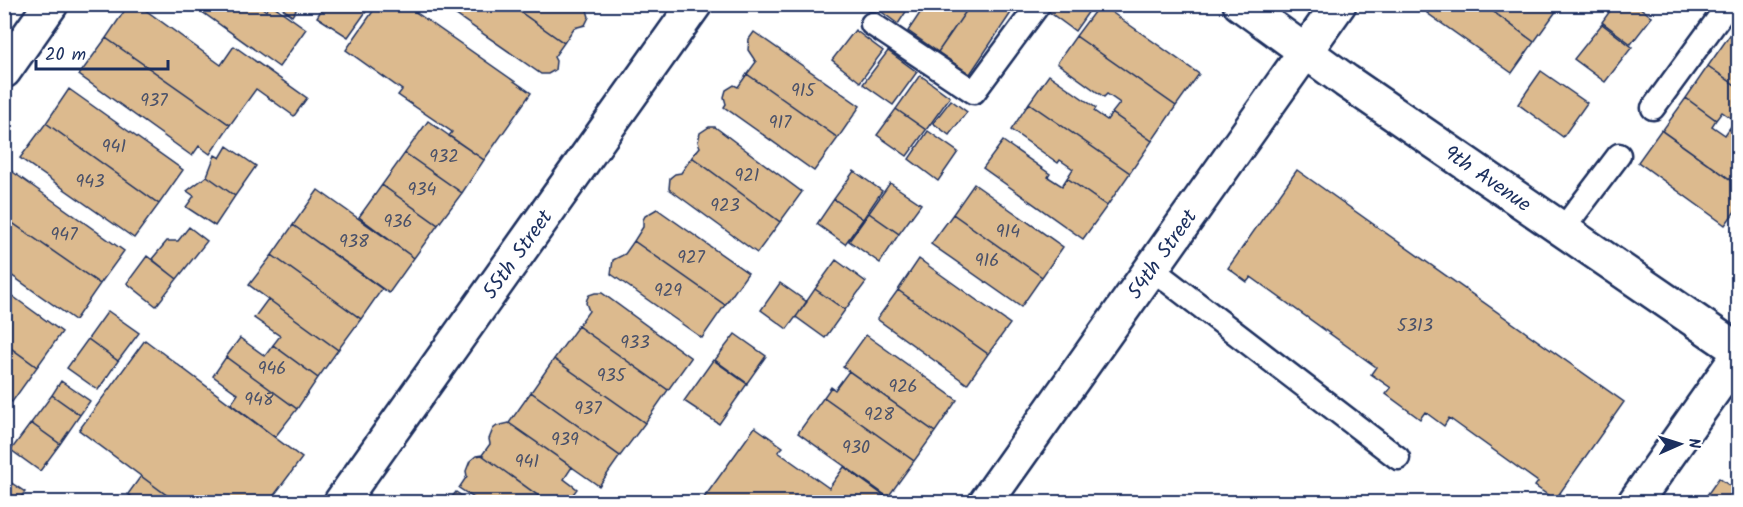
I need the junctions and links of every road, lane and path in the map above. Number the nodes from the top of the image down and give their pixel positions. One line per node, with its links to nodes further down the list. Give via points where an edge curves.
1 (51, 4): 9 (street)
2 (695, 4): 17 (street, 55th Street)
3 (1040, 4): 7 (lane, via 974,93)
4 (1240, 4): 8 (street, 9th Avenue)
5 (1339, 4): 8 (street, 54th Street)
6 (1729, 4): 10 (lane)
7 (872, 24)
8 (1306, 52): 12 (street, 9th Avenue); 13 (street, 54th Street)
9 (4, 71)
10 (1653, 108)
11 (1619, 155): 12 (lane)
12 (1563, 229): 14 (street, 9th Avenue)
13 (1152, 268): 16 (lane); 18 (street, 54th Street)
14 (1738, 350)
15 (1738, 356): 19 (street)
16 (1398, 458)
17 (341, 502)
18 (986, 502)
19 (1635, 502)

